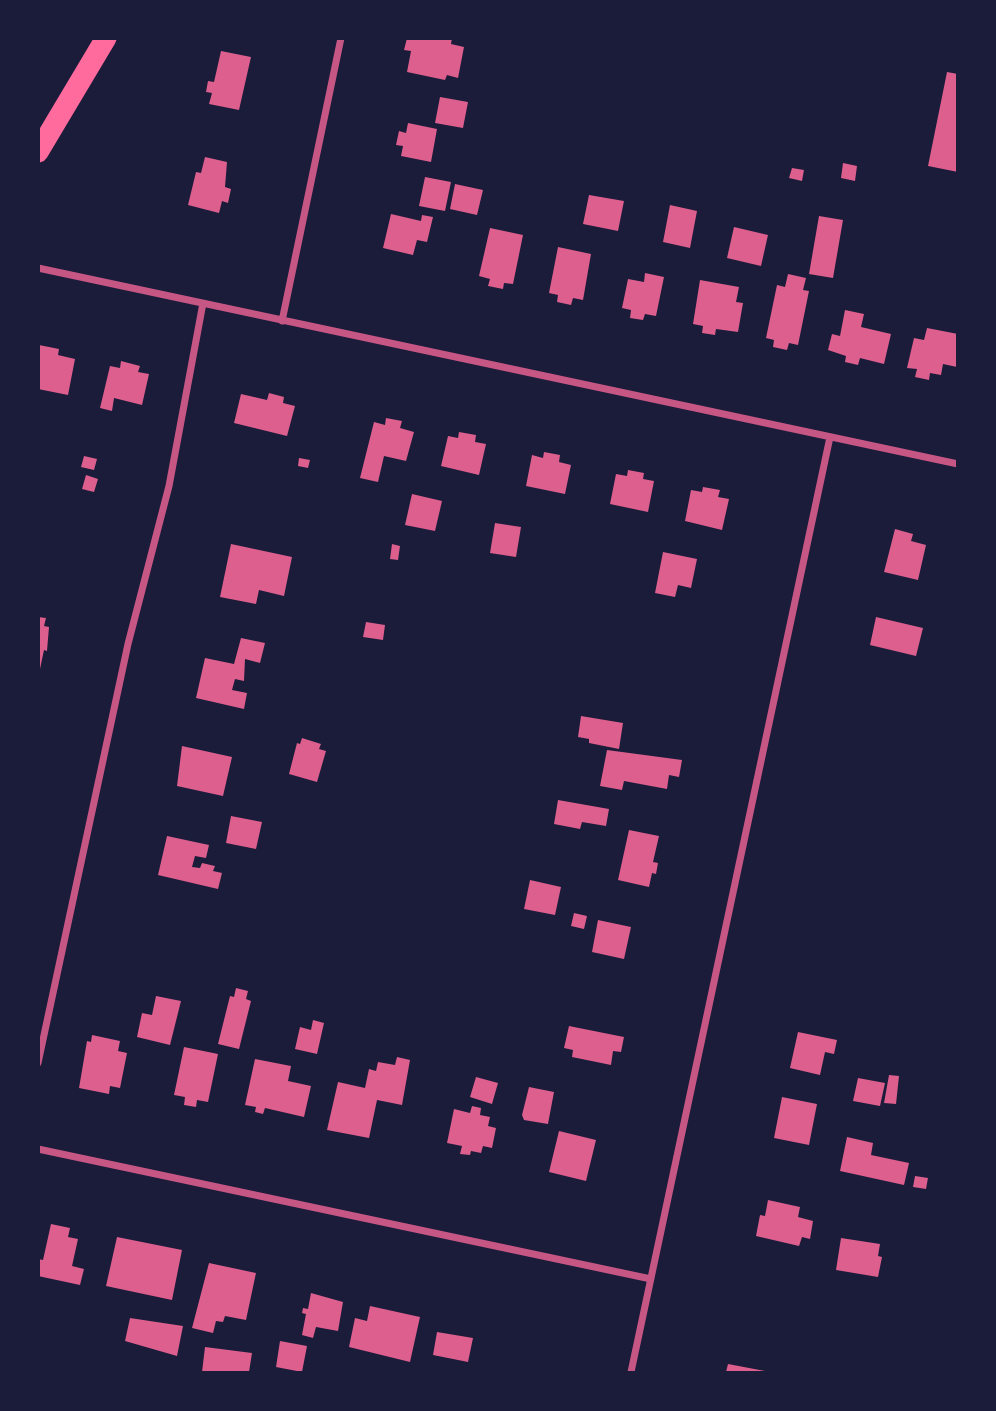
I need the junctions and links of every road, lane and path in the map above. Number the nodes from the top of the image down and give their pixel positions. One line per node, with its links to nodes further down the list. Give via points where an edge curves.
1 (106, 38): 3 (highway)
2 (341, 38): 6 (street)
3 (38, 152)
4 (38, 268): 5 (street)
5 (203, 303): 6 (street); 9 (street, via 169,486 128,645)
6 (282, 321): 7 (street)
7 (830, 437): 8 (street); 11 (street)
8 (957, 464)
9 (38, 1063)
10 (38, 1149): 11 (street)
11 (651, 1279): 12 (street)
12 (631, 1373)

